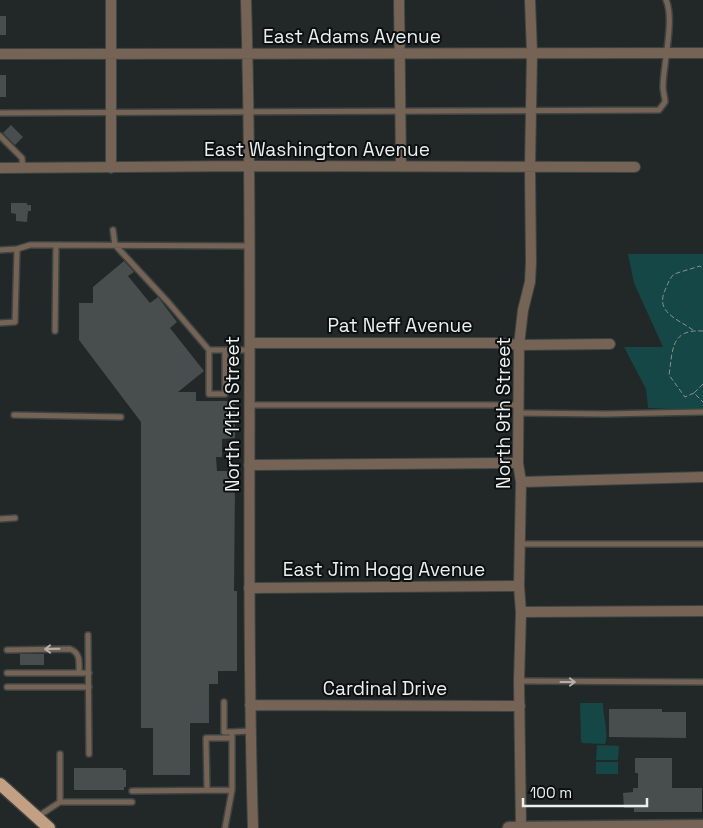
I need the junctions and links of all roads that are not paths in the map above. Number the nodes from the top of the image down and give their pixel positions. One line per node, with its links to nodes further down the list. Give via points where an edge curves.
1 (111, 0): 6 (street)
2 (246, 0): 7 (street, North 11th Street)
3 (399, 0): 8 (street)
4 (530, 0): 9 (street, North 9th Street)
5 (666, 0): 12 (lane)
6 (111, 53): 7 (street, East Adams Avenue); 11 (street, East Adams Avenue); 15 (street)
7 (248, 53): 8 (street, East Adams Avenue); 14 (street, North 11th Street)
8 (400, 53): 9 (street, East Adams Avenue); 16 (street)
9 (532, 53): 12 (street, East Adams Avenue); 13 (street, North 9th Street)
10 (703, 53): 12 (street, East Adams Avenue)
11 (0, 54)
12 (668, 54): 13 (lane, via 663,88 665,102 659,110)
13 (531, 110): 16 (lane); 21 (street, North 9th Street)
14 (248, 111): 15 (lane); 16 (lane); 19 (street, North 11th Street)
15 (111, 112): 17 (lane); 25 (street)
16 (401, 112): 20 (street)
17 (0, 113)
18 (0, 136): 24 (lane, via 22,158)
19 (249, 166): 20 (street, East Washington Avenue); 25 (street, East Washington Avenue); 29 (street, North 11th Street)
20 (401, 166): 21 (street, East Washington Avenue)
21 (530, 167): 22 (street, East Washington Avenue); 35 (street, North 9th Street, via 530,282)
22 (635, 167)
23 (0, 168): 24 (street, East Washington Avenue)
24 (23, 168): 25 (street, East Washington Avenue)
25 (111, 168)
26 (113, 230): 28 (lane)
27 (56, 245): 28 (lane); 30 (lane, via 30,245); 33 (lane)
28 (115, 245): 29 (lane); 37 (lane)
29 (249, 246): 36 (street, North 11th Street)
30 (17, 249): 31 (lane); 32 (lane, via 15,322)
31 (0, 250)
32 (0, 322)
33 (55, 331)
34 (610, 344): 35 (street, Pat Neff Avenue)
35 (519, 345): 36 (street, Pat Neff Avenue, via 495,342); 40 (street, North 9th Street)
36 (250, 346): 38 (lane); 39 (street, North 11th Street)
37 (209, 350): 38 (lane); 38 (lane, via 209,394 225,394)
38 (225, 350)
39 (249, 405): 40 (lane); 45 (street, North 11th Street)
40 (518, 409): 41 (lane, via 605,414); 44 (street, North 9th Street)
41 (703, 412)
42 (14, 415): 43 (lane)
43 (121, 417)
44 (518, 463): 45 (street); 47 (street, North 9th Street)
45 (249, 465): 53 (street, North 11th Street)
46 (703, 477): 47 (street)
47 (521, 482): 50 (street, North 9th Street)
48 (15, 518): 49 (lane)
49 (0, 519)
50 (520, 544): 51 (lane); 52 (street, North 9th Street)
51 (703, 544)
52 (519, 586): 53 (street, East Jim Hogg Avenue); 55 (street, North 9th Street)
53 (249, 588): 66 (street, North 11th Street)
54 (703, 611): 55 (street)
55 (521, 612): 61 (street, North 9th Street)
56 (88, 635): 60 (lane)
57 (7, 650): 59 (lane, one-way to 57, via 78,654 70,649)
58 (7, 673): 59 (lane)
59 (79, 673): 60 (lane)
60 (88, 673): 64 (lane)
61 (519, 682): 62 (lane, one-way to 62); 67 (street, North 9th Street)
62 (703, 682)
63 (7, 687): 64 (lane)
64 (89, 688): 71 (lane)
65 (224, 702): 69 (lane, via 224,732)
66 (250, 705): 67 (street, Cardinal Drive); 68 (street, North 11th Street)
67 (520, 706): 84 (street, North 9th Street)
68 (250, 731): 69 (lane); 82 (street, North 11th Street)
69 (232, 735): 73 (lane, via 206,738); 74 (lane)
70 (60, 754): 76 (lane)
71 (89, 754)
72 (0, 784): 78 (main road)
73 (207, 790): 74 (lane); 75 (lane)
74 (232, 790): 81 (lane)
75 (132, 791)
76 (60, 802): 77 (lane); 78 (lane)
77 (132, 802)
78 (37, 817): 80 (main road)
79 (703, 826): 84 (street)
80 (49, 828)
81 (225, 828)
82 (253, 828)
83 (509, 828): 84 (street)
84 (521, 828)

